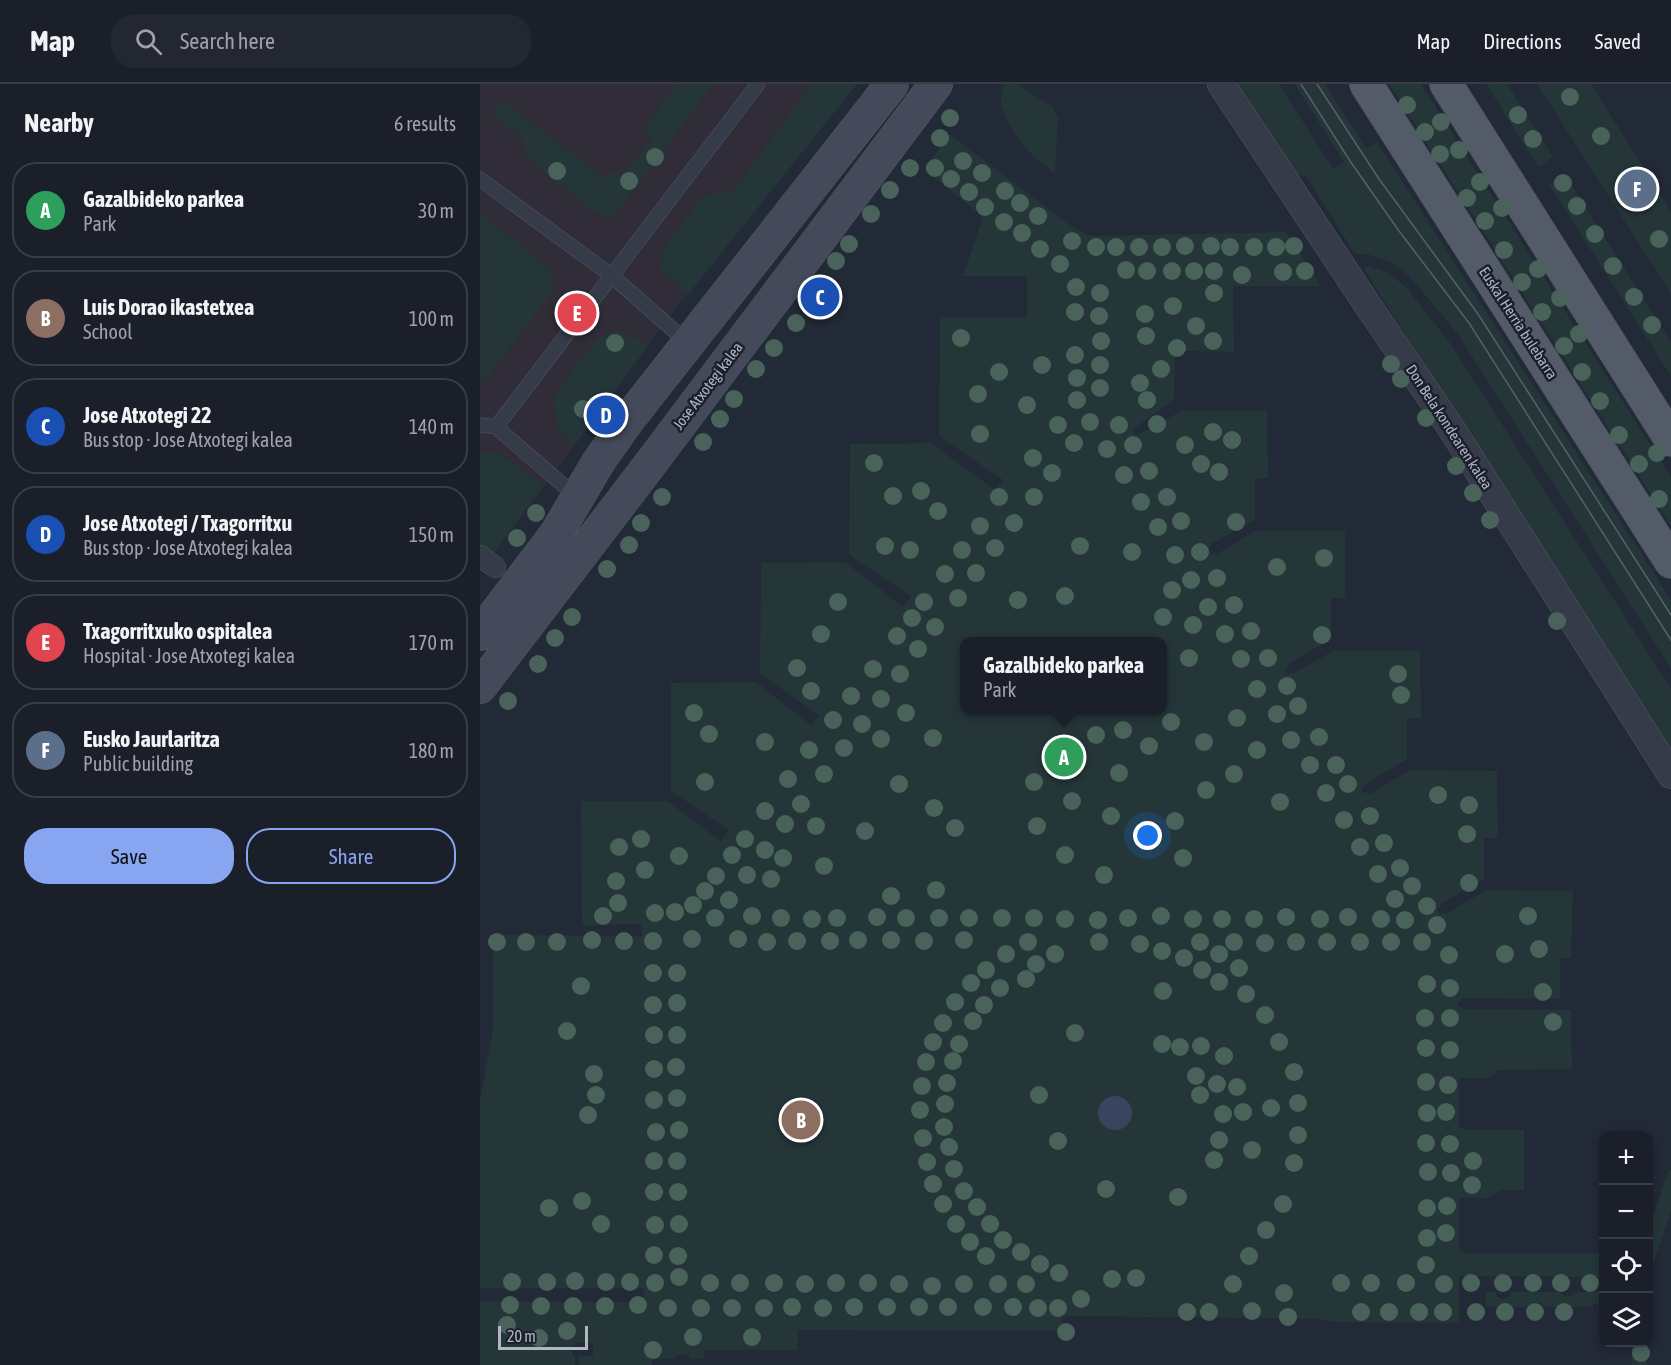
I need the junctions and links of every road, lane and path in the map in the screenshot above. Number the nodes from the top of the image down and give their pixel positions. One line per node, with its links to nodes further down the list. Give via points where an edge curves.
1 (758, 84): 8 (lane)
2 (892, 84): 9 (main road)
3 (936, 84): 16 (main road, Jose Atxotegi kalea)
4 (1221, 84): 17 (street, Don Bela kondearen kalea, via 1451,428)
5 (1366, 84): 14 (main road, Euskal Herria bulebarra)
6 (1446, 84): 12 (main road)
7 (480, 178): 8 (lane)
8 (612, 276): 9 (lane); 11 (lane)
9 (687, 342): 13 (main road, via 622,428)
10 (480, 426): 11 (lane)
11 (496, 427): 13 (lane)
12 (1671, 440)
13 (578, 498): 15 (main road, via 556,534)
14 (1671, 562)
15 (480, 634)
16 (480, 687)
17 (1671, 775)

